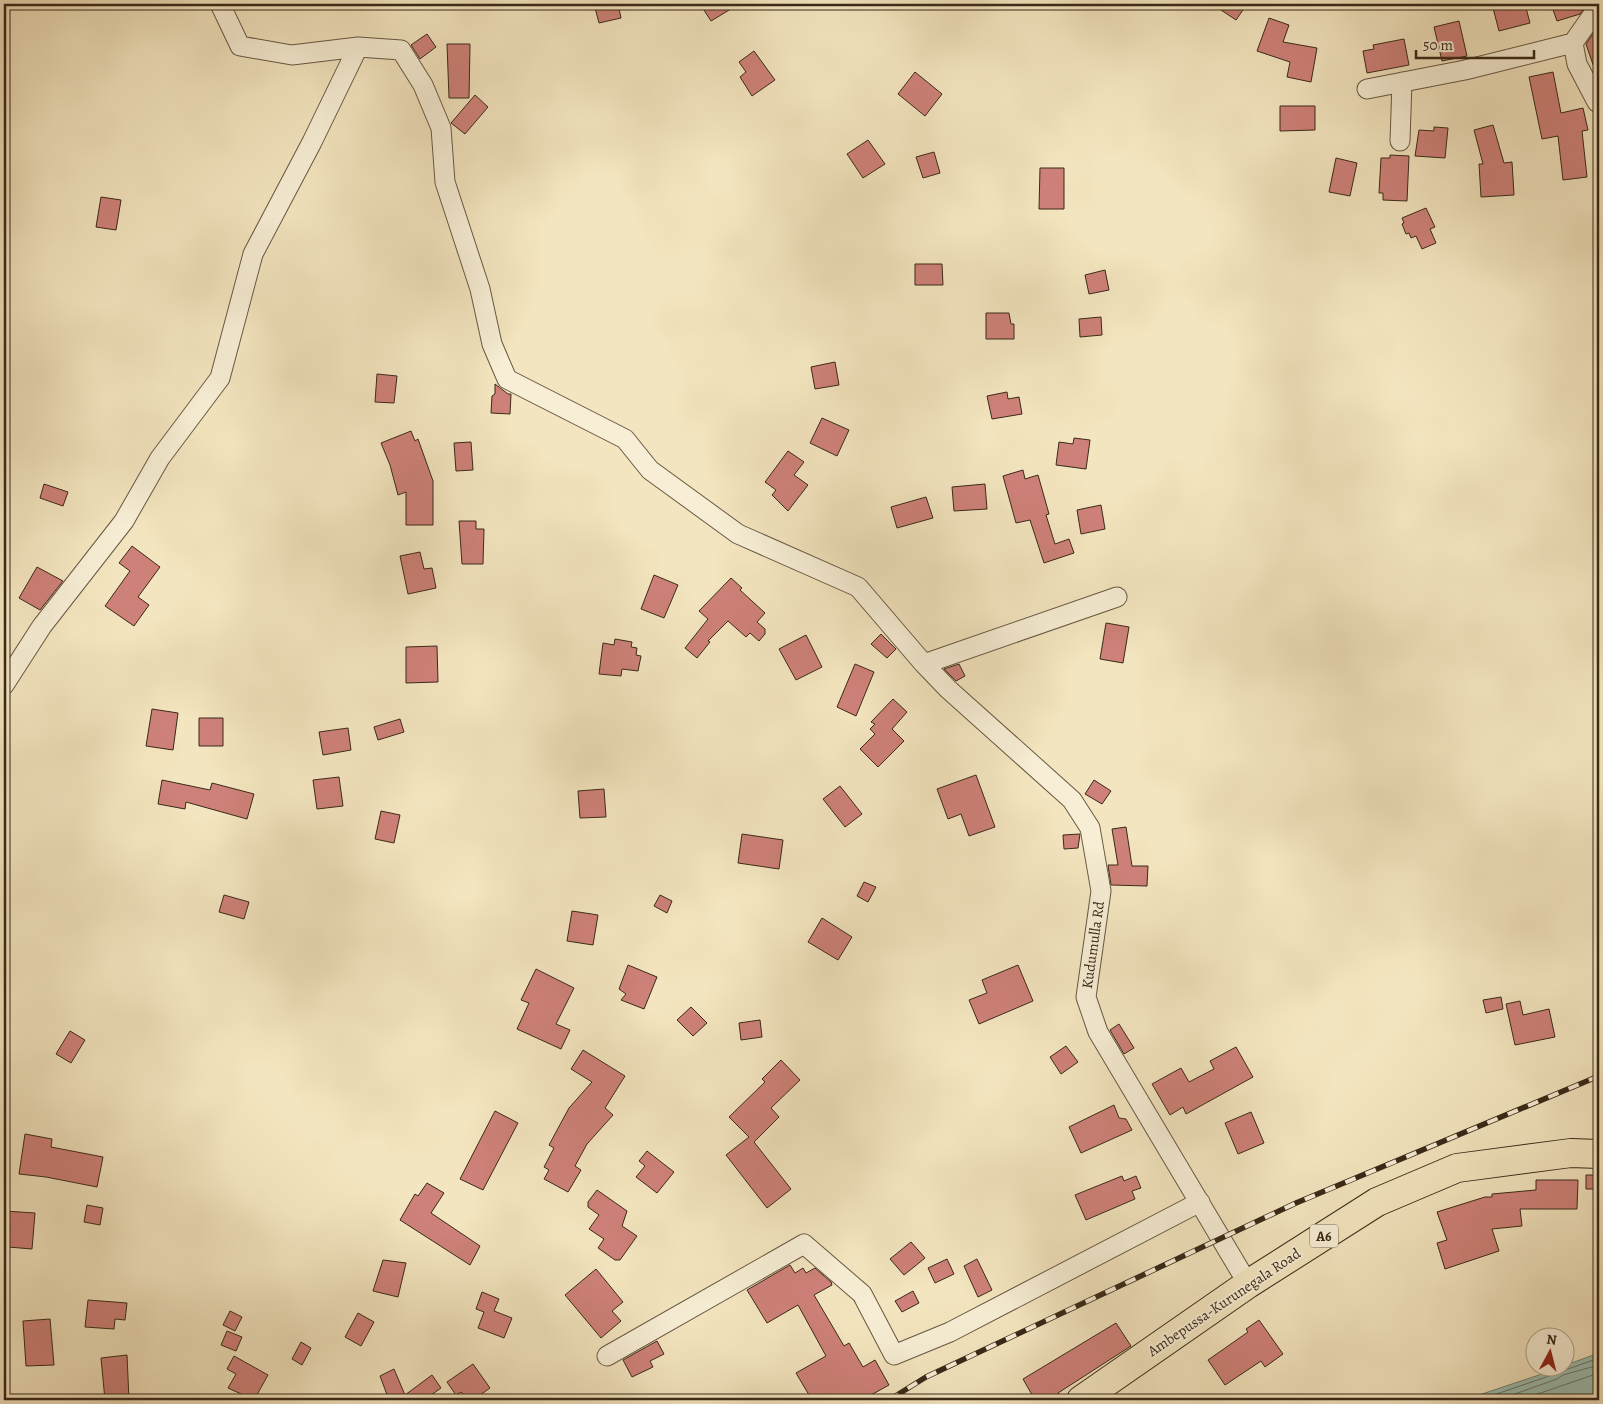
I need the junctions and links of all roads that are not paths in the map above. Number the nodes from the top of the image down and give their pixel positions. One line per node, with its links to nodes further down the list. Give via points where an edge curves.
1 (220, 4): 4 (street, via 240,46 292,55)
2 (1599, 6): 3 (street)
3 (1573, 43): 5 (street); 7 (street, via 1577,64)
4 (358, 47): 10 (street, Kudumulla Rd, via 401,50 423,85 441,128 444,182 480,289 492,344 508,380 625,439 650,470 738,534 858,587); 11 (street, via 253,254 220,378 160,458 124,521 42,626)
5 (1402, 82): 6 (street); 8 (street)
6 (1367, 89)
7 (1599, 103)
8 (1400, 141)
9 (1117, 597): 10 (street)
10 (924, 664): 13 (street, Kudumulla Rd, via 1072,800 1090,828 1101,892 1086,997 1098,1032)
11 (4, 686)
12 (1599, 1154): 14 (highway, Ambepussa-Kurunegala Road / A6, via 1571,1153 1457,1168 1377,1202)
13 (1200, 1202): 14 (street, Kudumulla Rd); 15 (street, via 950,1332 894,1355 862,1294 804,1244)
14 (1248, 1284): 16 (highway, Ambepussa-Kurunegala Road / A6)
15 (607, 1356)
16 (1081, 1400)

